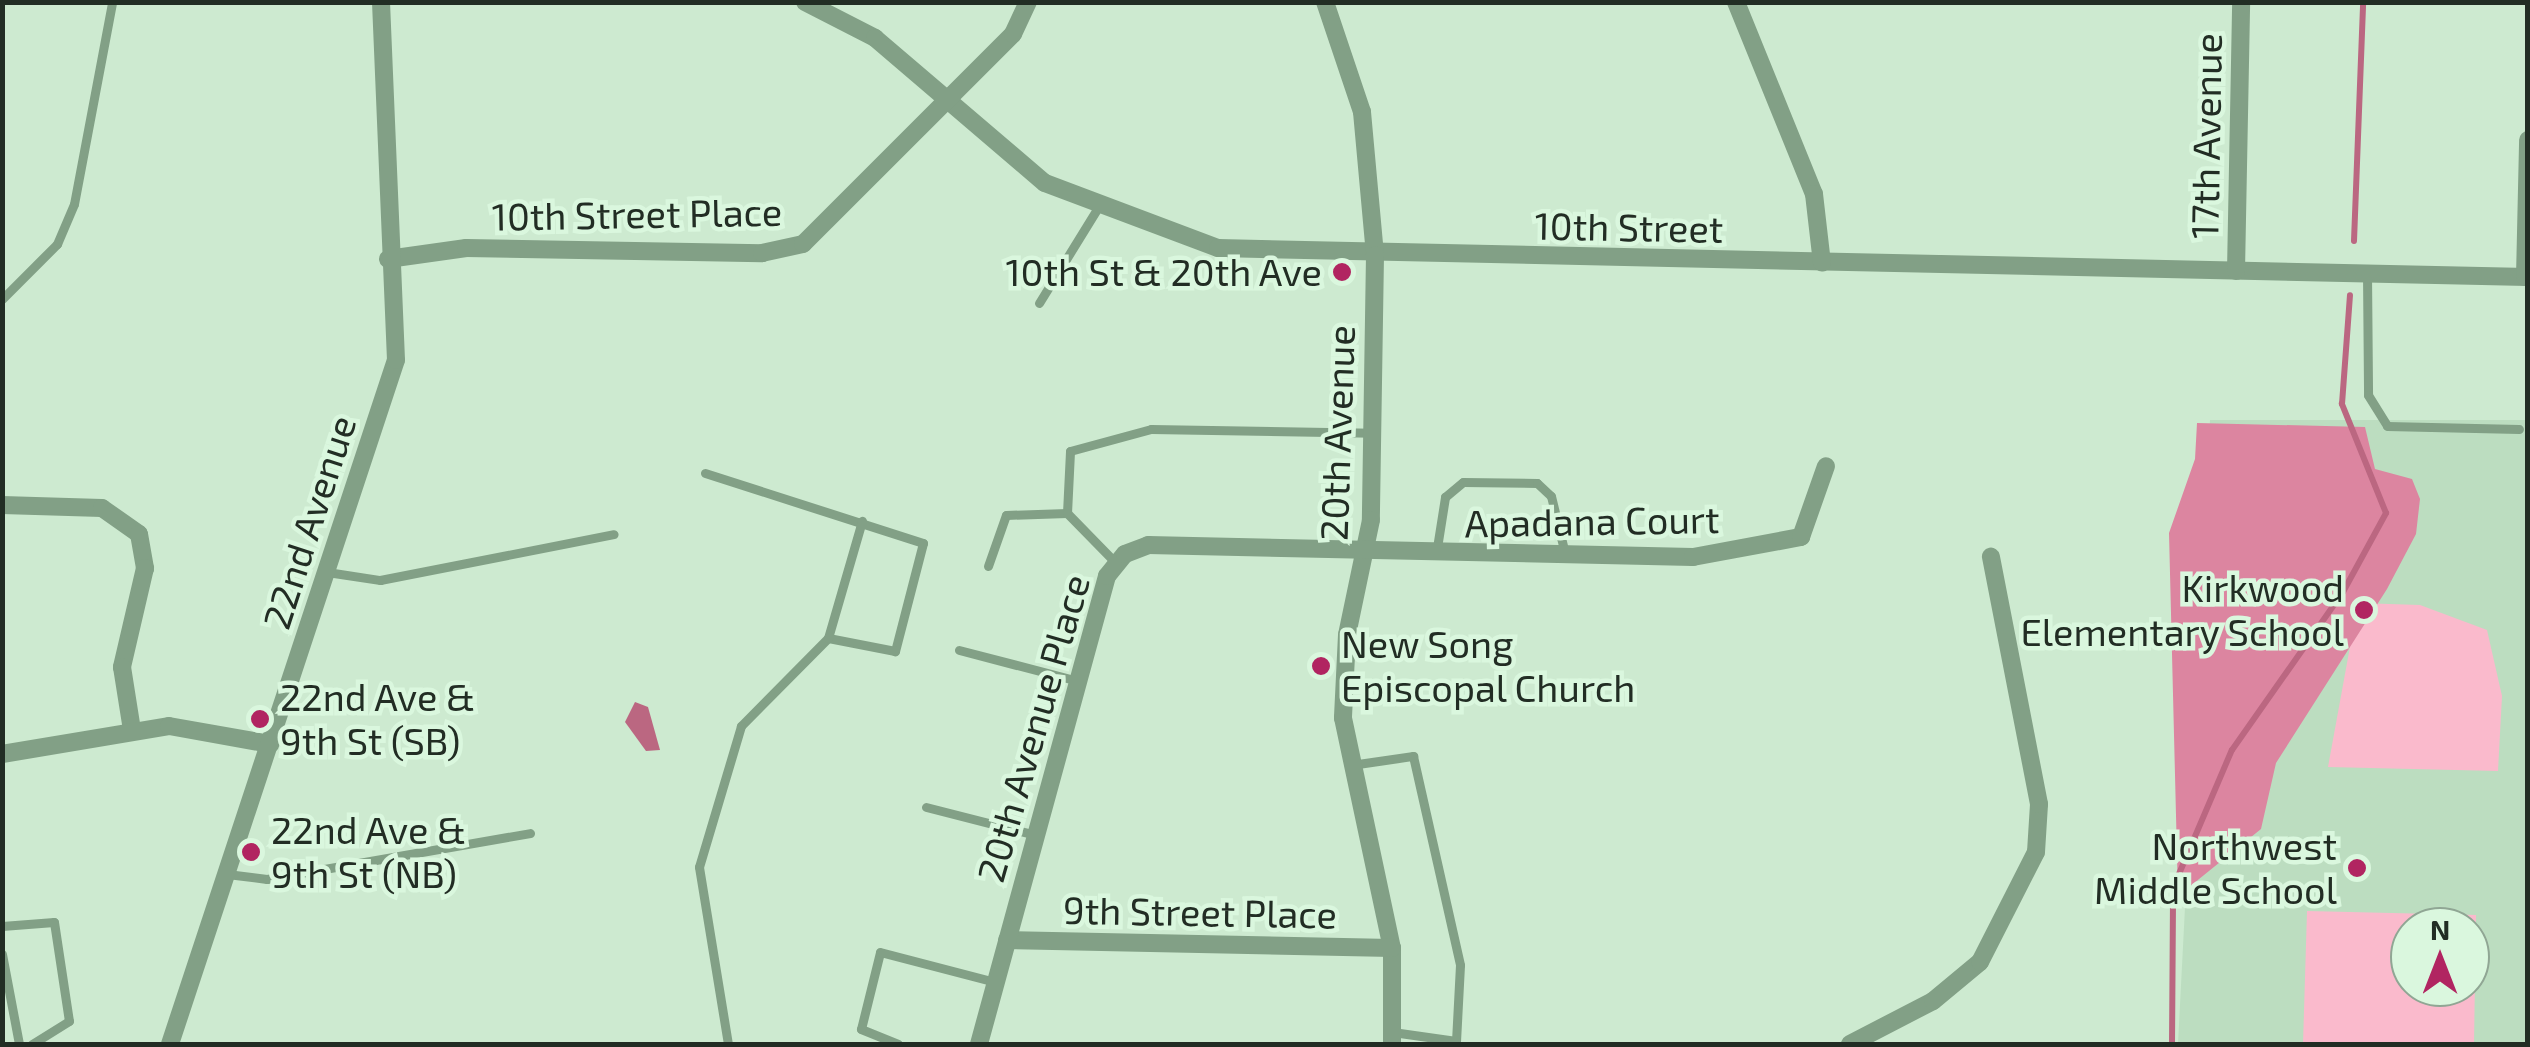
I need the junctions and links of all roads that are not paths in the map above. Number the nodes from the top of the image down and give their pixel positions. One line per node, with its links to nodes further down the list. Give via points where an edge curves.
1 (112, 2): 17 (lane, via 74,204 57,244)
2 (381, 2): 12 (street, 22nd Avenue)
3 (805, 2): 8 (street, 10th Street, via 875,38)
4 (1028, 2): 8 (street, 10th Street Place, via 1013,34)
5 (1325, 2): 11 (street, 20th Avenue, via 1362,112)
6 (1736, 2): 13 (street, via 1814,194)
7 (2241, 2): 14 (street, 17th Avenue)
8 (947, 101): 10 (street, 10th Street, via 1031,173); 12 (street, 10th Street Place, via 821,232 780,252 466,248)
9 (2528, 140): 16 (street)
10 (1097, 209): 11 (street, 10th Street, via 1218,248); 18 (lane)
11 (1375, 255): 13 (street, 10th Street); 20 (street, 20th Avenue)
12 (388, 259): 33 (street, 22nd Avenue, via 396,360)
13 (1822, 264): 14 (street, 10th Street)
14 (2236, 271): 15 (street, 10th Street)
15 (2367, 274): 16 (street, 10th Street); 19 (lane, via 2368,395 2387,426)
16 (2526, 277)
17 (2, 299)
18 (1039, 303)
19 (2519, 430)
20 (1374, 433): 24 (lane, via 1152,429 1070,452); 27 (street, 20th Avenue)
21 (1826, 466): 30 (street, Apadana Court, via 1801,537 1693,558)
22 (705, 472): 25 (lane)
23 (2, 505): 37 (street, via 102,508 139,534 145,568 122,667)
24 (1067, 514): 31 (lane); 32 (lane, via 1006,515)
25 (862, 522): 34 (lane); 34 (lane, via 922,542 894,651)
26 (614, 534): 33 (lane, via 380,580)
27 (1367, 551): 28 (street, Apadana Court); 31 (street, 20th Avenue Place, via 1148,545); 40 (street, 20th Avenue, via 1343,676)
28 (1436, 557): 30 (street, Apadana Court); 30 (lane, via 1445,497 1463,482 1536,483 1552,496)
29 (1991, 557): 57 (street, via 2039,804 2036,852 1980,962 1933,1001)
30 (1566, 561)
31 (1115, 562): 36 (street, 20th Avenue Place)
32 (988, 566)
33 (327, 572): 38 (street, 22nd Avenue)
34 (828, 638): 54 (lane, via 745,718 702,854)
35 (959, 650): 36 (lane)
36 (1078, 681): 43 (street, 20th Avenue Place)
37 (132, 730): 38 (street, via 205,728); 39 (street)
38 (270, 744): 44 (street, 22nd Avenue)
39 (2, 754)
40 (1348, 765): 47 (street, 20th Avenue); 50 (lane, via 1413,756 1452,916 1456,1040)
41 (926, 807): 43 (lane)
42 (530, 833): 44 (lane, via 267,879)
43 (1036, 835): 46 (street, 20th Avenue Place)
44 (227, 874): 53 (street, 22nd Avenue)
45 (2, 926): 52 (lane, via 54,922 68,1021)
46 (1006, 940): 47 (street, 9th Street Place); 49 (street, 20th Avenue Place)
47 (1392, 948): 50 (street, 20th Avenue)
48 (2, 954): 51 (lane)
49 (995, 982): 55 (lane, via 880,952 861,1030); 56 (street, 20th Avenue Place)
50 (1392, 1038)
51 (19, 1044)
52 (32, 1044)
53 (170, 1044)
54 (728, 1044)
55 (898, 1044)
56 (978, 1044)
57 (1850, 1044)

